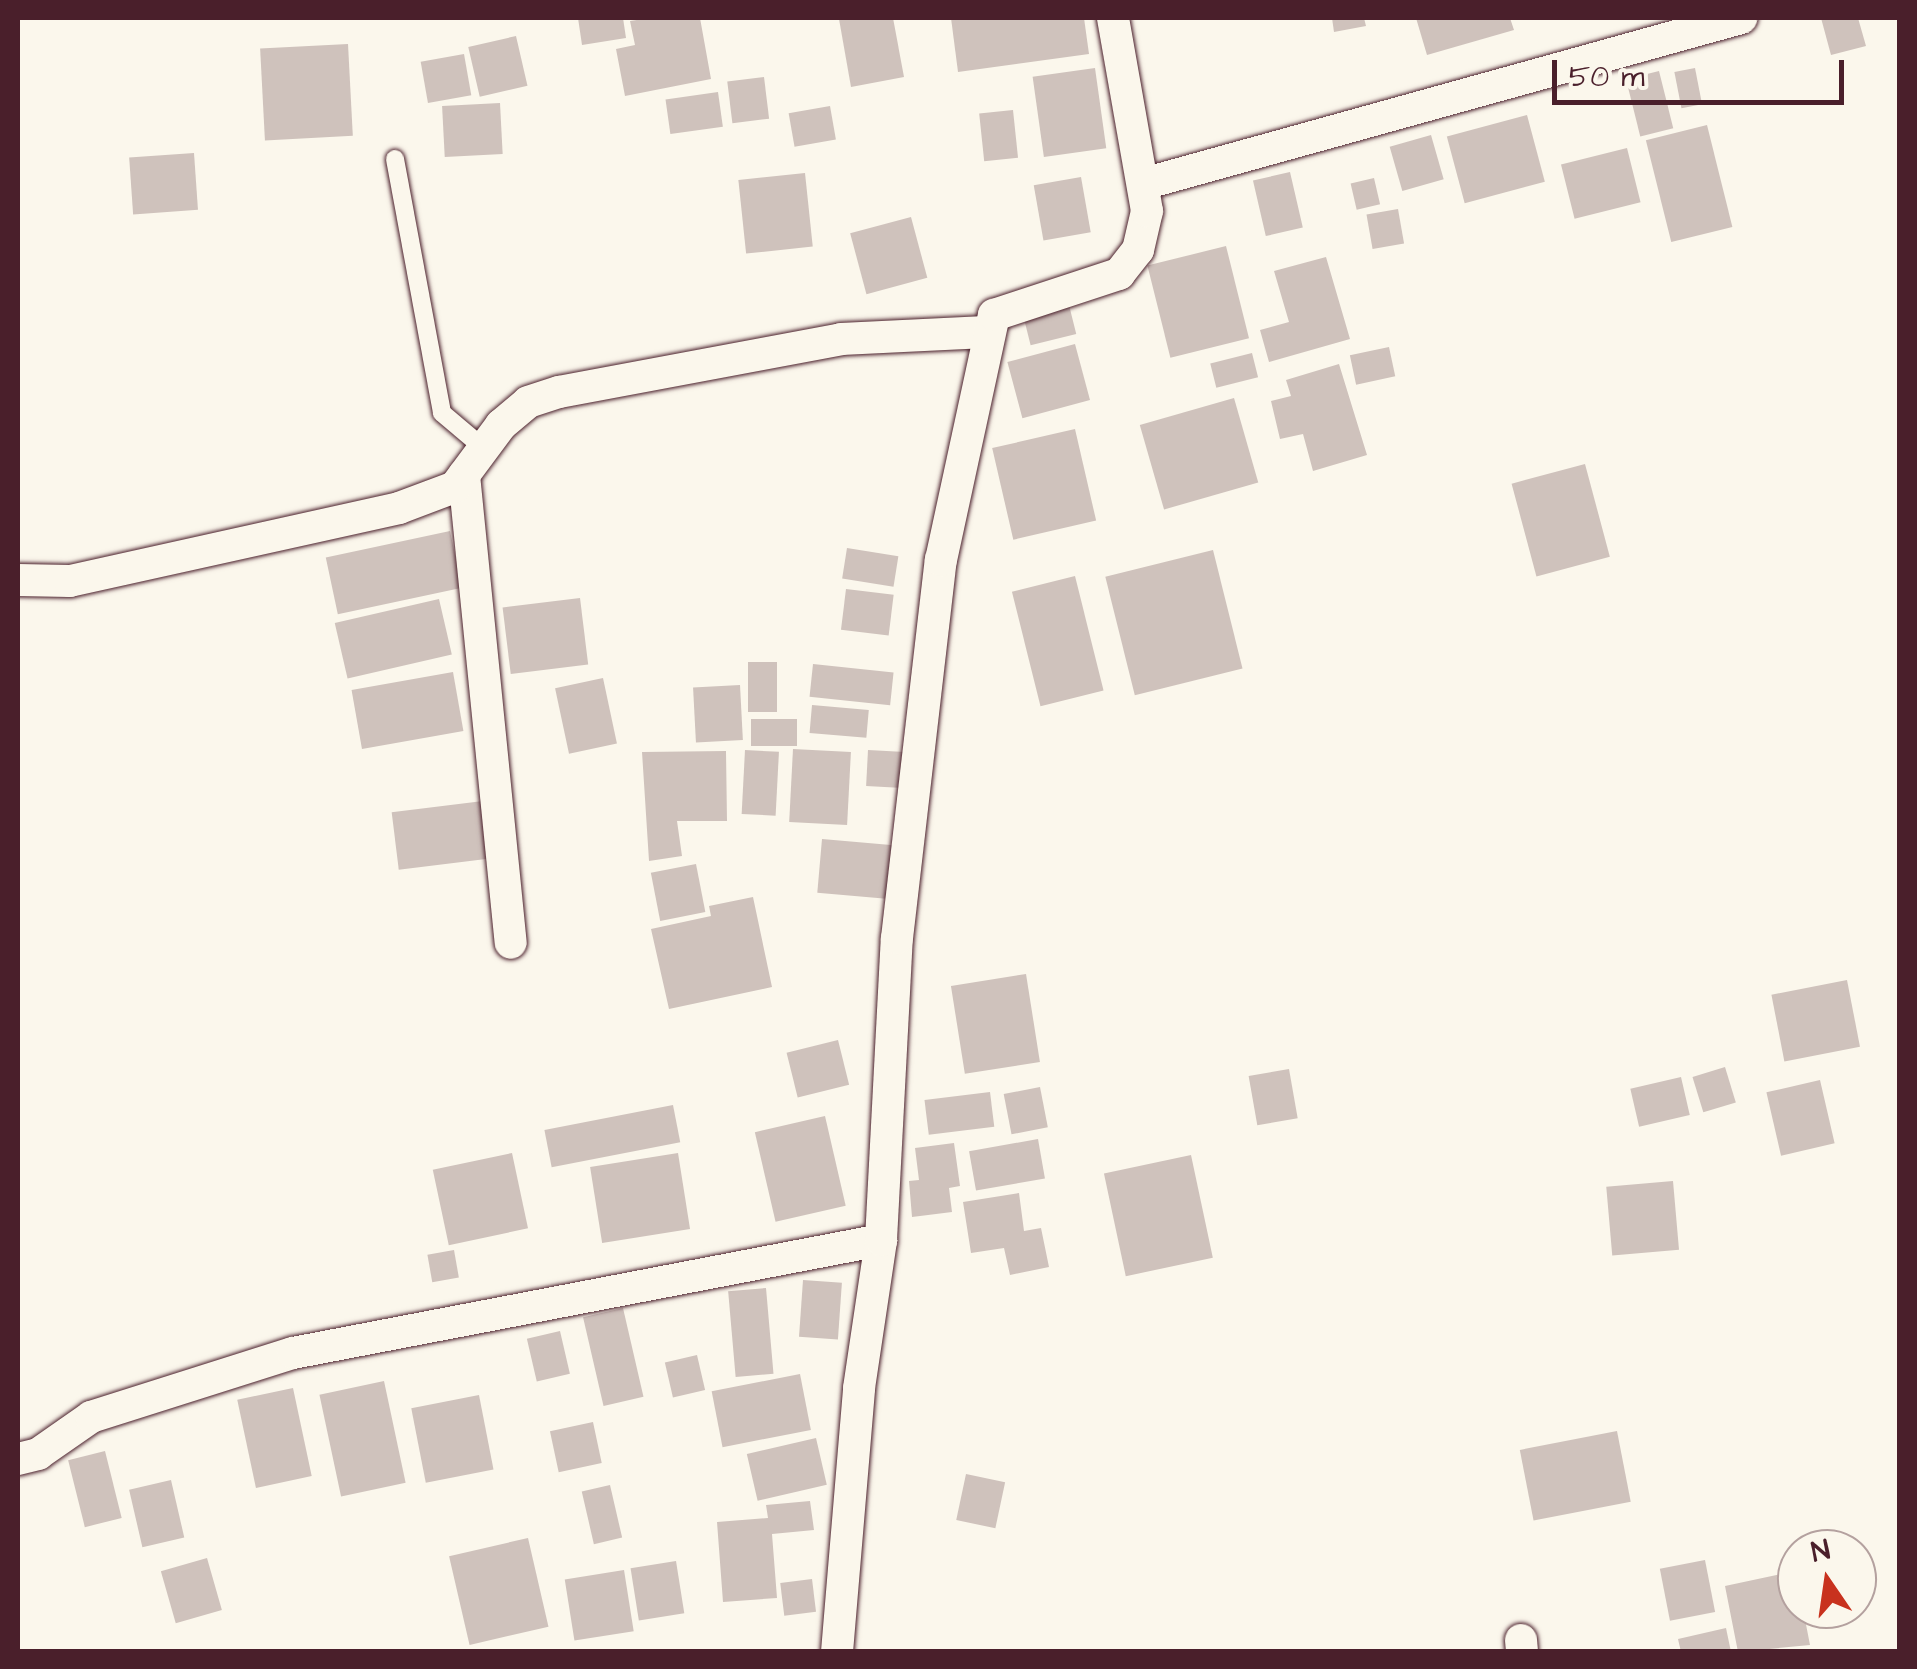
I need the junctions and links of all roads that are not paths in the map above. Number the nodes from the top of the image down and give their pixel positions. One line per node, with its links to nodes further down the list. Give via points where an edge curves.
1 (1113, 18): 4 (street)
2 (1741, 18): 4 (street)
3 (395, 159): 6 (lane, via 442,412)
4 (1143, 184): 5 (street, via 1147,212 1138,250 1119,274 994,315)
5 (986, 332): 6 (street, via 841,339 559,392 528,402 501,425); 10 (street, via 941,560 898,938)
6 (486, 450): 7 (street)
7 (464, 476): 8 (street, via 455,487 399,508 70,581); 9 (street)
8 (18, 580)
9 (511, 943)
10 (881, 1240): 11 (street, via 293,1353 91,1417 38,1454); 12 (street, via 859,1388)
11 (18, 1459)
12 (837, 1652)

